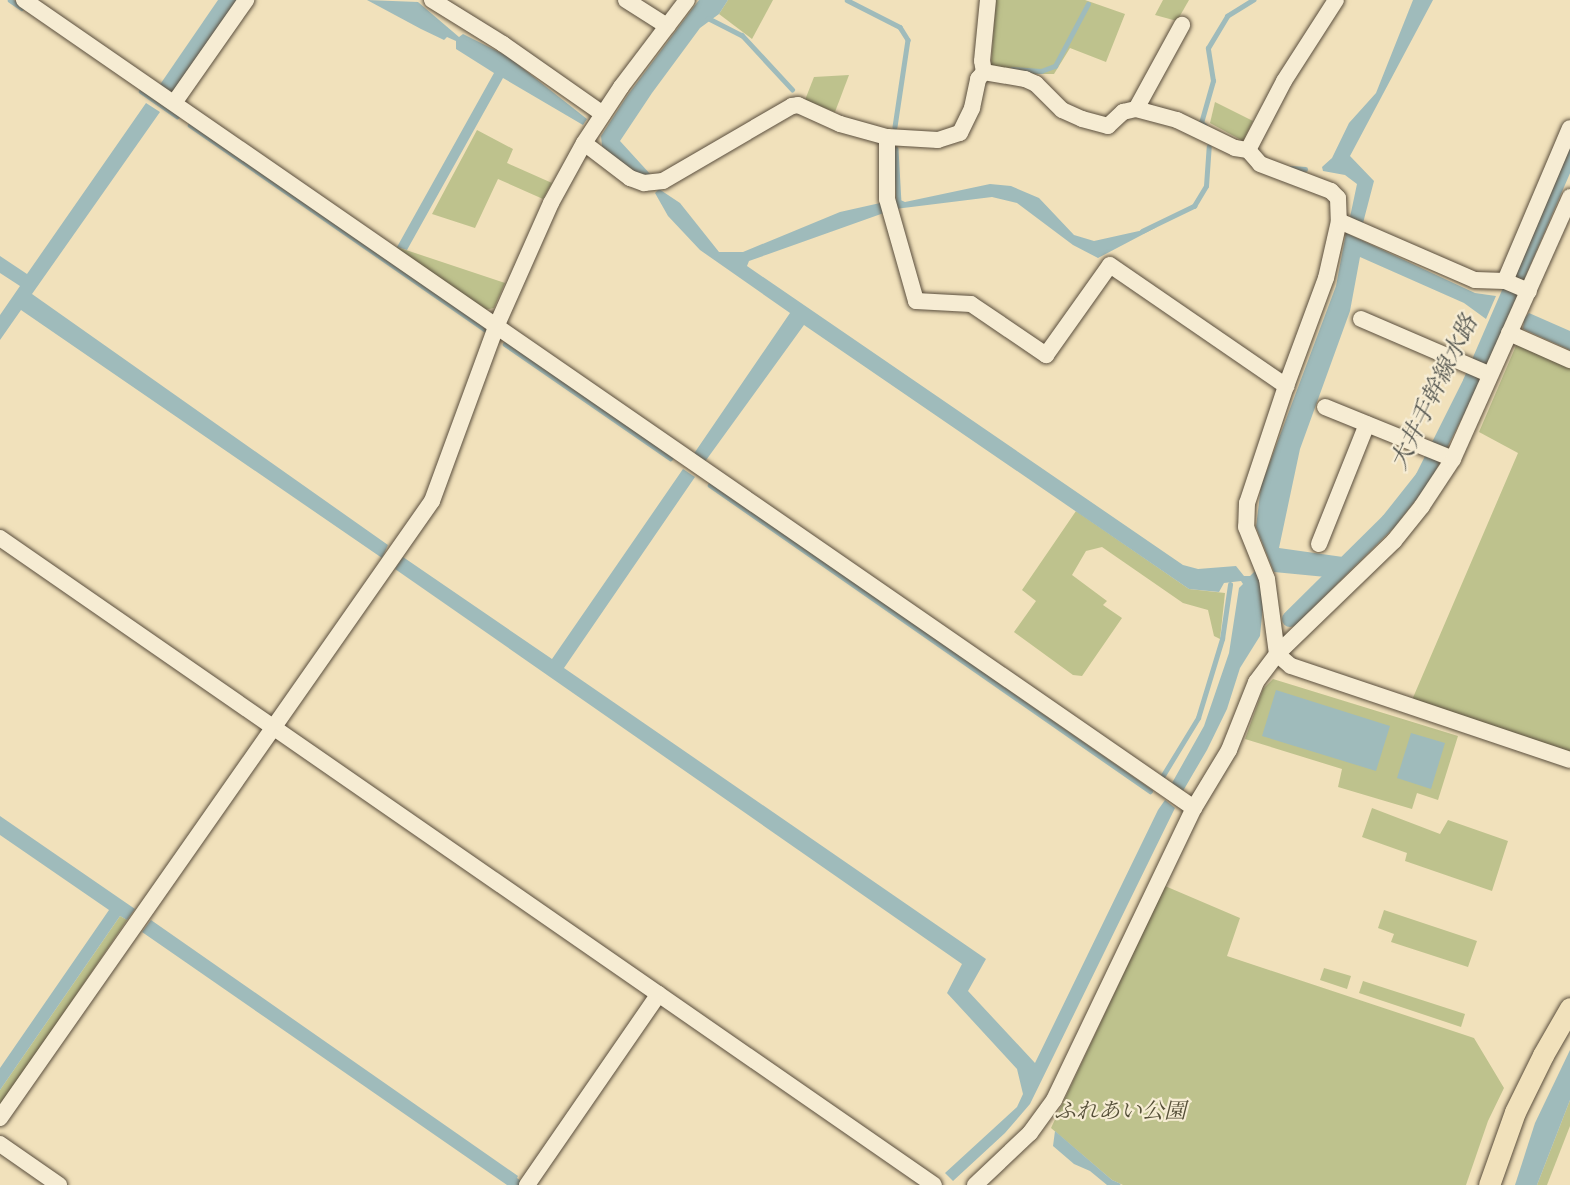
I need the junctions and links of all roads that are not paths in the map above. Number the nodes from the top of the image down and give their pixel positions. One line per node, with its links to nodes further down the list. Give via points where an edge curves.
1 (24, 0): 11 (street)
2 (246, 0): 11 (street)
3 (432, 0): 13 (street)
4 (626, 0): 9 (street)
5 (687, 0): 9 (street)
6 (988, 0): 10 (street)
7 (1336, 0): 17 (street, via 1284,81)
8 (1182, 25): 12 (street)
9 (667, 26): 13 (street)
10 (984, 72): 12 (street, via 1025,79 1062,110 1108,126 1123,112); 15 (street, via 978,78 972,108 960,133 938,140)
11 (174, 103): 22 (street)
12 (1136, 109): 17 (street, via 1177,120 1235,148)
13 (603, 114): 16 (street)
14 (1570, 128): 20 (street)
15 (887, 137): 16 (street, via 792,106 663,181 644,183 630,178); 26 (street, via 889,207 916,302 971,304 1047,355 1110,265)
16 (584, 143): 22 (street, via 551,203)
17 (1248, 150): 19 (street, via 1260,164 1331,191 1338,198)
18 (1570, 197): 20 (street)
19 (1339, 221): 20 (street, via 1475,280); 26 (street, via 1326,278)
20 (1518, 286): 23 (street)
21 (1360, 319): 25 (street)
22 (496, 327): 33 (street, via 438,487); 35 (street)
23 (1509, 333): 24 (street); 25 (street)
24 (1570, 360)
25 (1480, 370): 29 (street)
26 (1286, 386): 32 (street, via 1247,503 1246,527 1268,579)
27 (1325, 407): 28 (street)
28 (1367, 424): 29 (street); 31 (street)
29 (1443, 455): 32 (street, via 1422,506 1394,540)
30 (0, 538): 33 (street)
31 (1319, 544)
32 (1277, 654): 34 (street, via 1291,666); 35 (street, via 1256,682 1229,750)
33 (274, 727): 36 (street); 38 (street)
34 (1570, 760)
35 (1194, 808): 43 (street, via 1054,1100 1030,1133)
36 (659, 994): 40 (street); 42 (street)
37 (1570, 1008): 44 (main road, via 1515,1113)
38 (0, 1118)
39 (0, 1144): 41 (street)
40 (528, 1184)
41 (59, 1185)
42 (934, 1185)
43 (975, 1185)
44 (1489, 1185)

